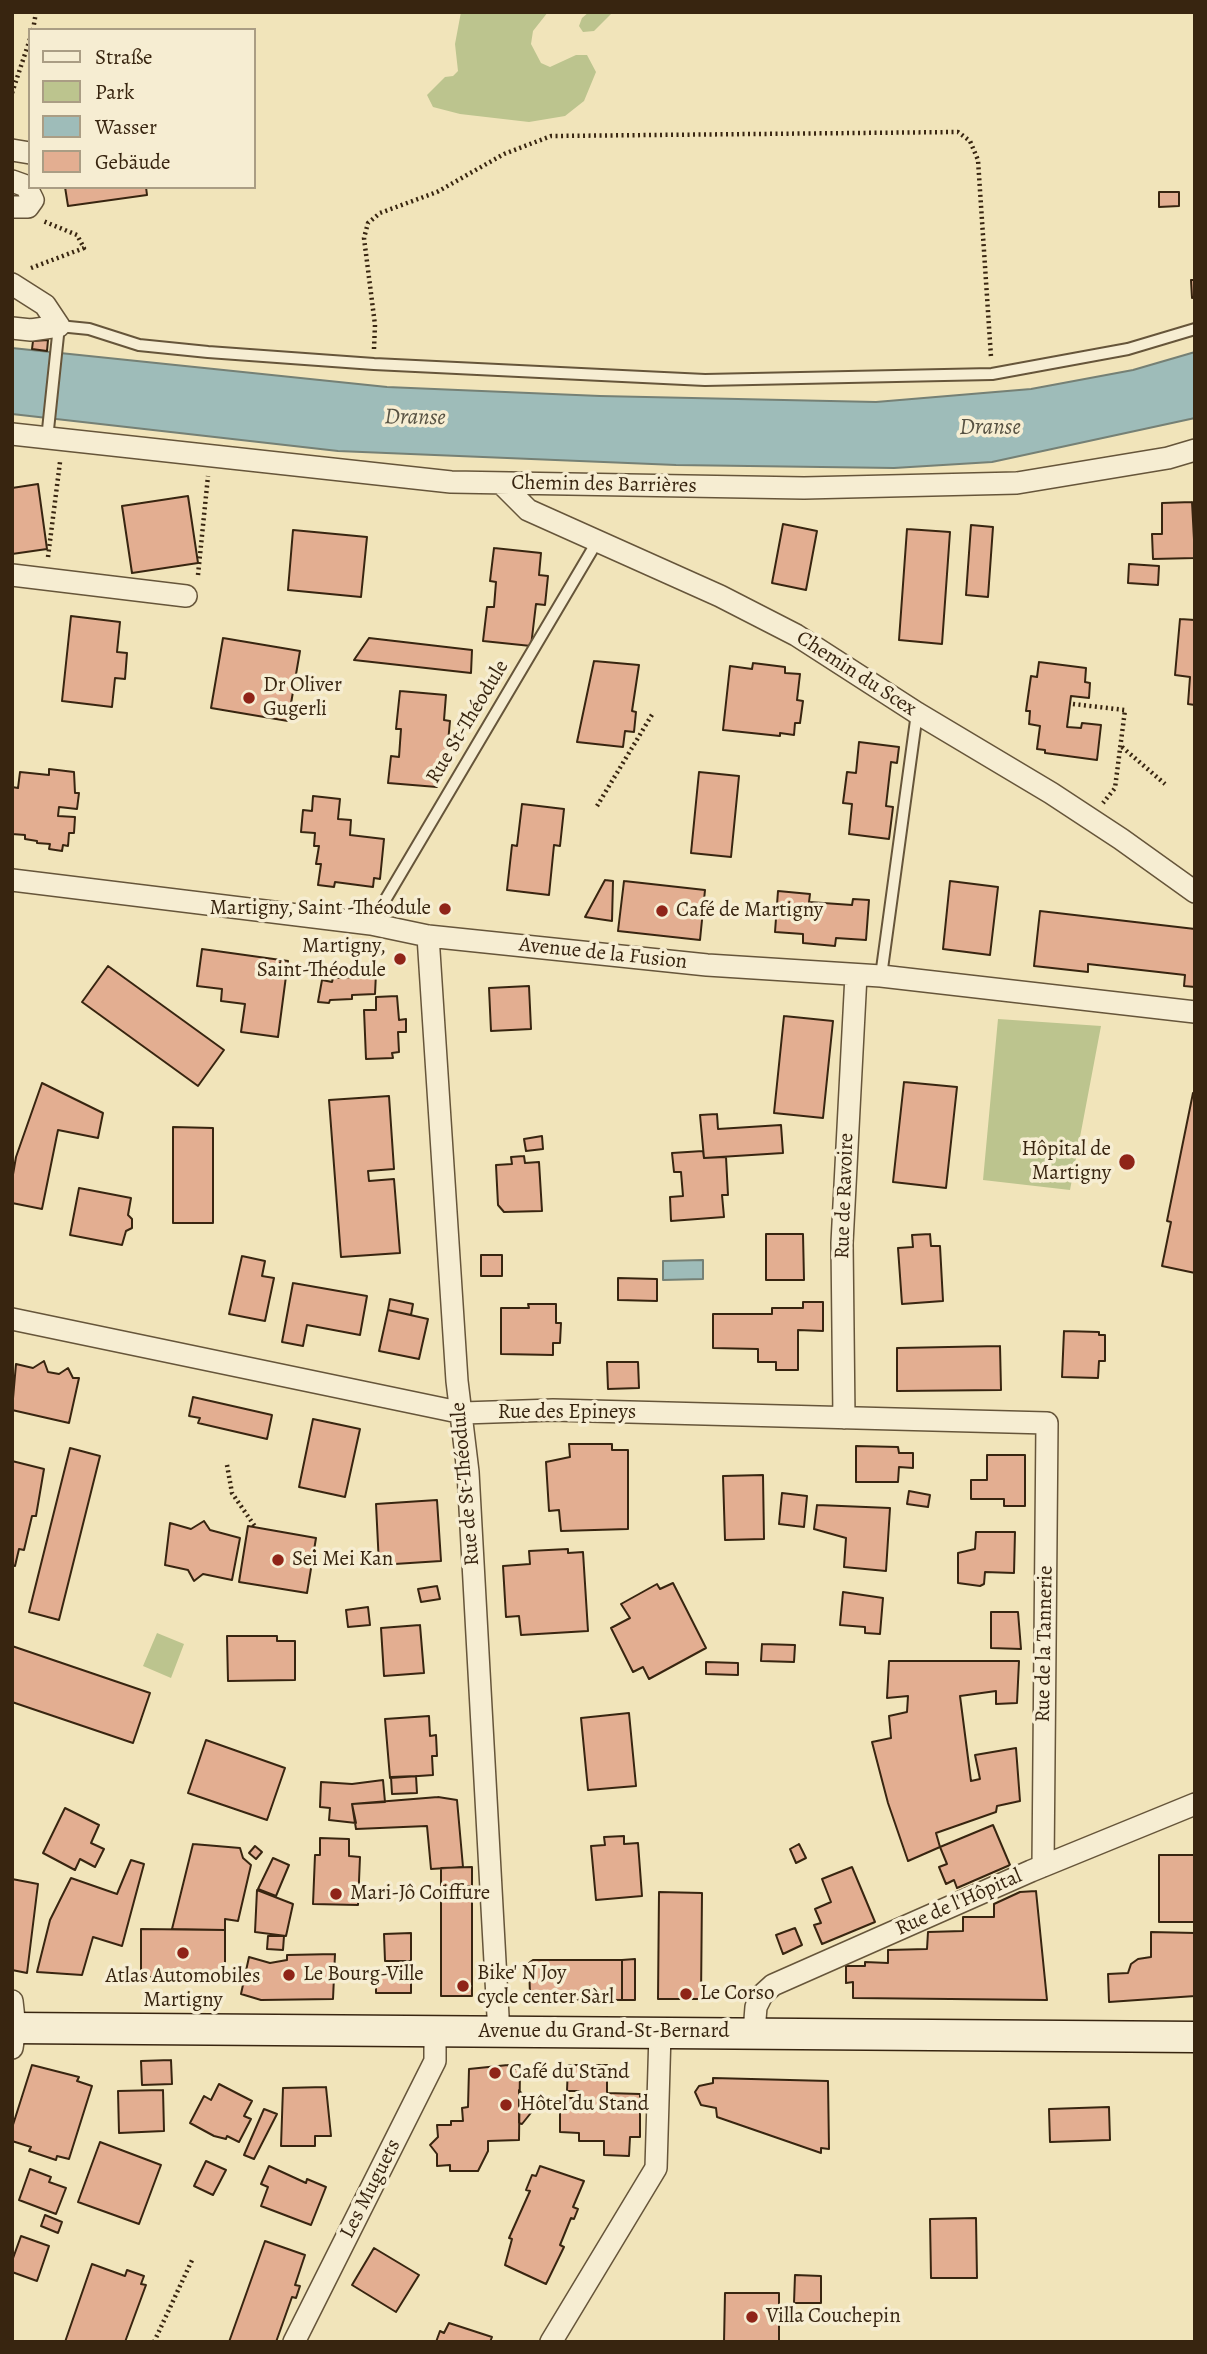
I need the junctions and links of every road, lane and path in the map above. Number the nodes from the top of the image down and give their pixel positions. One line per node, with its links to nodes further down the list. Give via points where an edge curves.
1 (28, 44): 2 (path)
2 (12, 93)
3 (12, 181): 4 (street, via 30,191 33,200)
4 (20, 207): 5 (path, via 34,219 77,235 84,248)
5 (35, 268)
6 (12, 284): 9 (street, via 45,305)
7 (12, 328): 9 (street)
8 (1195, 329): 11 (lane, via 1128,349)
9 (59, 335): 10 (lane, via 89,329 139,345); 13 (lane)
10 (374, 364): 11 (lane, via 705,380); 11 (path, via 375,325 365,238 368,223 380,213 437,192 504,154 551,136 567,135 958,132 970,141 978,160)
11 (992, 374)
12 (12, 434): 13 (street, Chemin des Barrières)
13 (53, 436): 15 (street, Chemin des Barrières); 20 (path)
14 (1195, 450): 16 (street, Chemin des Barrières, via 1017,483 804,488)
15 (210, 454): 16 (street, Chemin des Barrières); 19 (path)
16 (502, 484): 17 (street, Chemin du Scex, via 528,510)
17 (598, 540): 24 (street, Chemin du Scex, via 772,621); 31 (lane, Rue St-Théodule)
18 (12, 575): 20 (street)
19 (198, 575)
20 (46, 579): 21 (street)
21 (187, 596)
22 (1073, 704): 25 (path, via 1125,710)
23 (653, 713): 27 (path)
24 (916, 713): 30 (street, Chemin du Scex, via 1063,801); 34 (lane)
25 (1122, 747): 26 (path); 28 (path, via 1115,788)
26 (1165, 784)
27 (597, 806)
28 (1096, 812)
29 (12, 880): 31 (street, Avenue de la Fusion)
30 (1195, 892)
31 (371, 924): 32 (street, Avenue de la Fusion)
32 (428, 936): 33 (street, Avenue de la Fusion, via 707,965); 37 (street, Rue de St-Théodule, via 457,1381)
33 (856, 975): 34 (street, Avenue de la Fusion); 38 (street, Rue de Ravoire, via 842,1242)
34 (881, 976): 35 (street, Avenue de la Fusion)
35 (1195, 1012)
36 (12, 1319): 37 (street, Rue des Epineys)
37 (463, 1413): 38 (street, Rue des Epineys, via 553,1410); 48 (street, Rue de St-Théodule)
38 (844, 1418): 39 (street, Rue des Epineys)
39 (1048, 1423): 43 (street, Rue de la Tannerie)
40 (227, 1465): 41 (path, via 232,1493)
41 (256, 1528)
42 (1195, 1804): 43 (street, Rue de l'Hôpital)
43 (1043, 1866): 45 (street, Rue de l'Hôpital, via 773,1985 756,2007)
44 (13, 2026): 46 (street, Avenue du Grand-St-Bernard)
45 (754, 2032): 47 (street, Avenue du Grand-St-Bernard); 49 (street, Avenue du Grand-St-Bernard)
46 (435, 2033): 48 (street, Avenue du Grand-St-Bernard); 52 (street, Les Muguets, via 435,2061)
47 (660, 2033): 48 (street, Avenue du Grand-St-Bernard); 53 (street, via 656,2168)
48 (499, 2034)
49 (1195, 2037)
50 (192, 2258): 51 (path)
51 (155, 2342)
52 (294, 2342)
53 (551, 2342)

